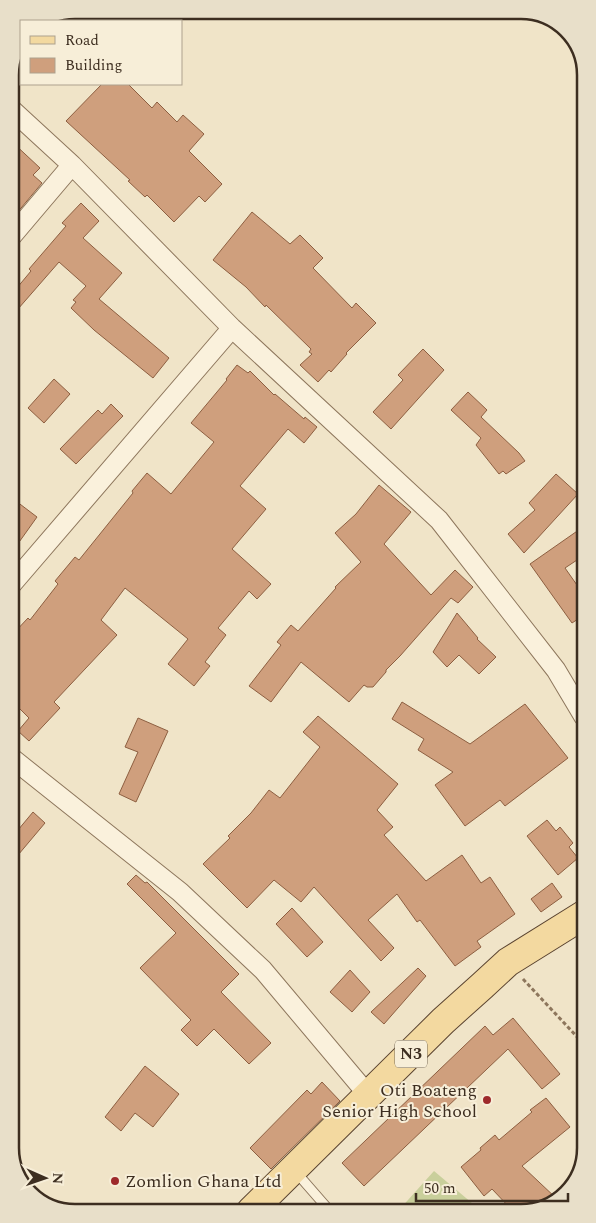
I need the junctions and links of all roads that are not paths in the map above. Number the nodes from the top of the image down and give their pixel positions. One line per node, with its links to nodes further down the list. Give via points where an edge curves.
1 (19, 116): 2 (street)
2 (72, 165): 3 (street); 4 (street)
3 (19, 228)
4 (232, 328): 5 (street); 6 (street, via 439,520 556,670)
5 (19, 576)
6 (577, 705)
7 (19, 764): 9 (street, via 180,892 263,970)
8 (577, 919): 9 (main road, N3, via 508,962 443,1021)
9 (369, 1096): 10 (main road, N3)
10 (293, 1169): 11 (main road, N3); 12 (lane)
11 (258, 1204)
12 (324, 1204)

